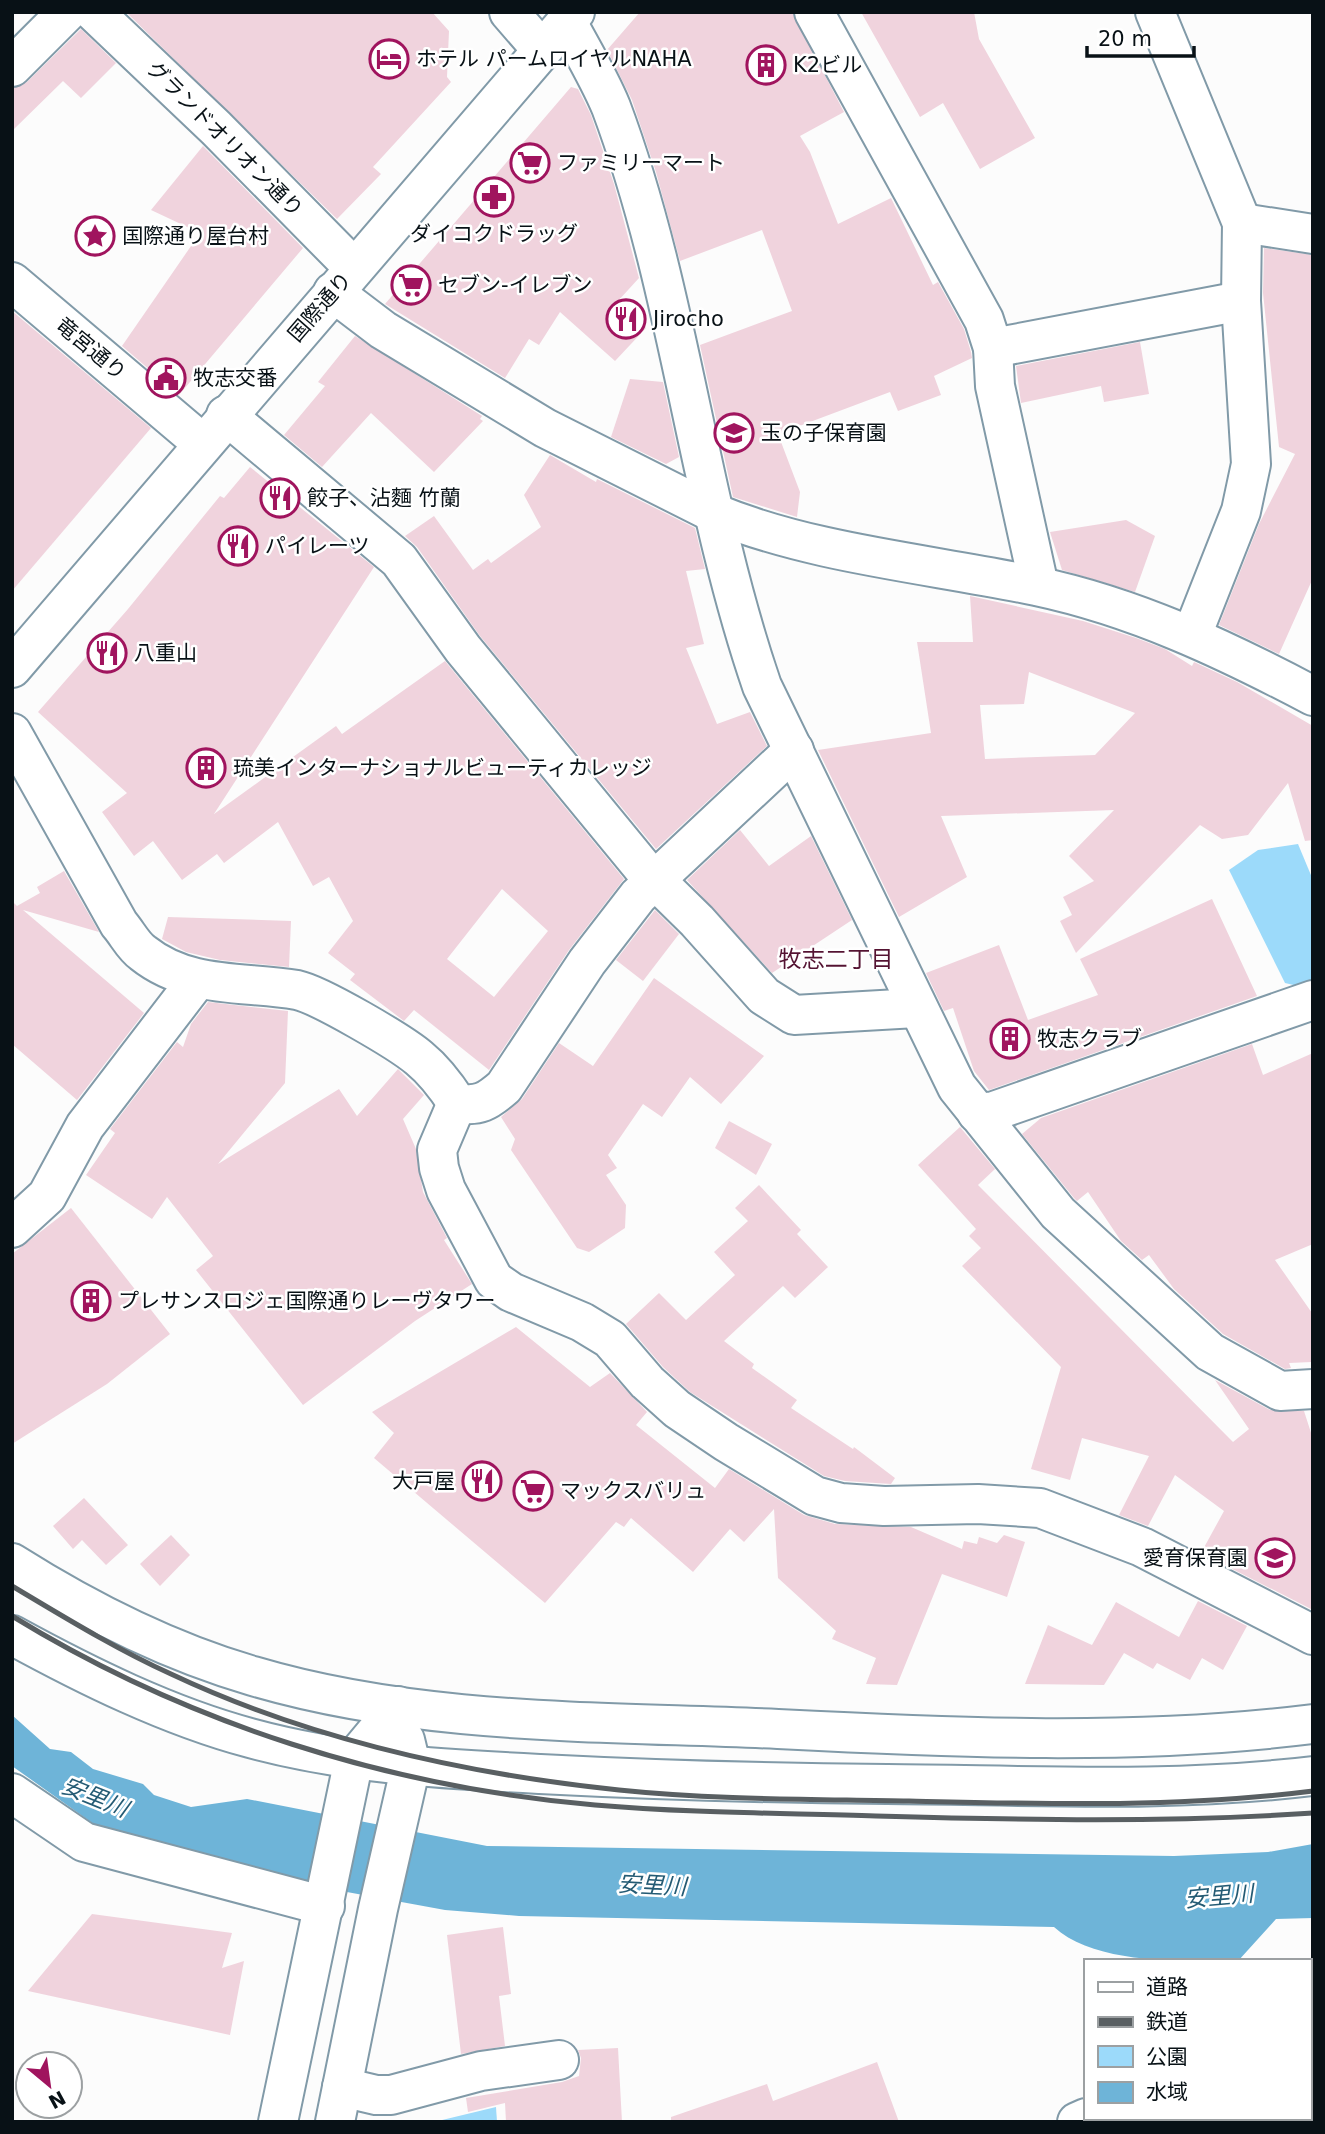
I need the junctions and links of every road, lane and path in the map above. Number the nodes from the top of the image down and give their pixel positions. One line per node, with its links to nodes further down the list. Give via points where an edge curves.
1 (67, 12): 7 (street)
2 (94, 12): 10 (street, グランドオリオン通り, via 216,128)
3 (509, 12): 6 (street)
4 (814, 12): 13 (street, via 984,320)
5 (1155, 12): 8 (street)
6 (562, 28): 10 (street, 国際通り); 16 (street, via 611,107 659,261)
7 (12, 67)
8 (1242, 223): 9 (street); 12 (street)
9 (1313, 234)
10 (343, 280): 14 (street, 国際通り); 16 (street, グランドオリオン通り, via 383,330 545,428)
11 (12, 282): 15 (street, 竜宮通り)
12 (1241, 301): 13 (street); 18 (street, via 1251,464 1241,511)
13 (993, 348): 17 (street, via 995,387)
14 (226, 415): 15 (street, 国際通り); 23 (street, via 400,560 463,649)
15 (202, 443): 19 (street, 国際通り)
16 (714, 513): 17 (street, グランドオリオン通り, via 740,524 838,547); 22 (street, via 739,619 762,686)
17 (1039, 586): 18 (street, グランドオリオン通り)
18 (1192, 635): 20 (street, グランドオリオン通り)
19 (12, 667)
20 (1313, 696)
21 (12, 733): 24 (street, via 141,952)
22 (794, 750): 23 (street); 26 (street)
23 (656, 880): 26 (street, via 779,1009 812,1015); 27 (street, via 587,962 504,1087 487,1102)
24 (197, 980): 27 (street, via 299,991 324,1000 417,1056); 29 (street, via 85,1126 47,1196)
25 (1313, 1000): 28 (street, via 994,1111)
26 (916, 1008): 28 (street, via 957,1087)
27 (457, 1103): 33 (street, via 437,1150 439,1168 494,1280 610,1339 677,1409 737,1449 815,1496 841,1503 1040,1508 1142,1547)
28 (977, 1113): 30 (street, via 1058,1213 1210,1352 1280,1391)
29 (12, 1228)
30 (1313, 1389)
31 (12, 1563): 34 (street, via 121,1626 218,1665 306,1690)
32 (12, 1635): 36 (street, via 179,1714 246,1737)
33 (1313, 1635)
34 (398, 1706): 35 (street, via 522,1717 1014,1737 1192,1735); 36 (street); 37 (street)
35 (1313, 1724)
36 (354, 1759): 37 (street); 40 (street)
37 (411, 1765): 38 (street, via 601,1777 1019,1786); 42 (street)
38 (1313, 1776)
39 (12, 1793): 40 (street, via 84,1842)
40 (326, 1902): 43 (street)
41 (559, 2060): 42 (street, via 481,2071)
42 (339, 2104)
43 (278, 2122)

